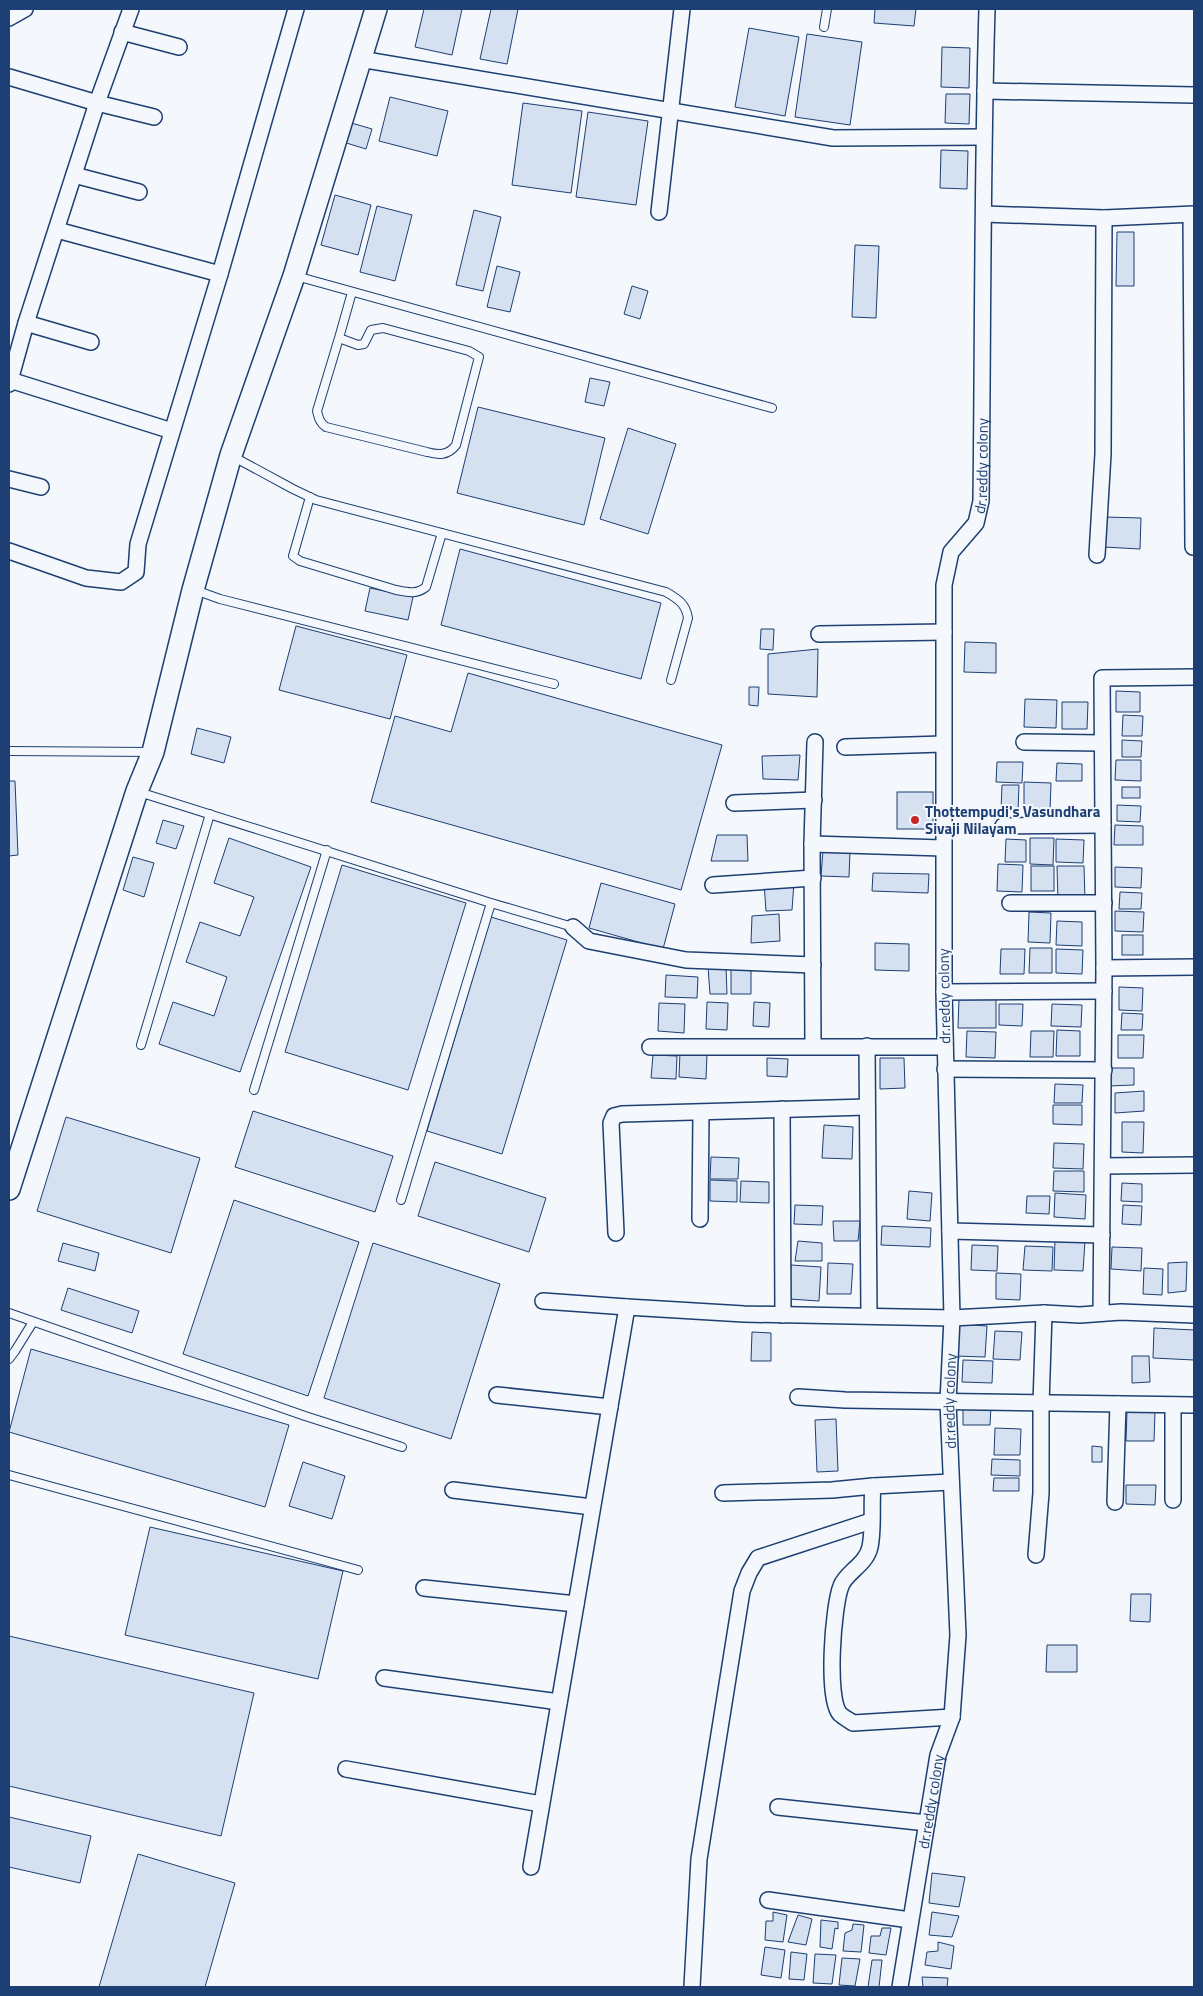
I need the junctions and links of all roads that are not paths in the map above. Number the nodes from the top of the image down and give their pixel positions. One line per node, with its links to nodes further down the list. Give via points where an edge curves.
1 (25, 9): 8 (street)
2 (131, 9): 10 (street)
3 (296, 9): 27 (street)
4 (376, 9): 12 (street)
5 (682, 9): 17 (street)
6 (827, 9): 9 (lane)
7 (987, 9): 14 (street, dr.reddy colony)
8 (9, 18)
9 (824, 27)
10 (122, 32): 11 (street); 16 (street)
11 (179, 47)
12 (360, 59): 17 (street); 28 (street)
13 (9, 78): 16 (street)
14 (985, 91): 15 (street); 19 (street, dr.reddy colony)
15 (1194, 96)
16 (97, 103): 18 (street); 20 (street)
17 (672, 110): 19 (street, via 833,138); 22 (street)
18 (154, 117)
19 (983, 137): 23 (street, dr.reddy colony)
20 (74, 175): 21 (street); 26 (street)
21 (139, 192)
22 (659, 212)
23 (984, 214): 25 (street); 45 (street, dr.reddy colony, via 981,501 976,523 951,552 944,585)
24 (1193, 215): 25 (street); 41 (street)
25 (1104, 218): 43 (street, via 1103,454)
26 (57, 230): 27 (street); 30 (street)
27 (220, 274): 35 (street)
28 (294, 276): 29 (lane); 36 (street)
29 (352, 292): 31 (lane); 34 (lane)
30 (26, 323): 32 (street); 33 (street)
31 (339, 338): 31 (lane, via 364,344 371,330 383,328 475,353 479,358 478,364 453,449 440,455 322,424 318,411)
32 (91, 342)
33 (9, 382): 35 (street)
34 (772, 408)
35 (172, 431): 42 (street, via 138,544 136,572 121,582 86,578)
36 (231, 455): 39 (lane); 44 (street)
37 (9, 479): 38 (street)
38 (41, 487)
39 (310, 497): 40 (lane); 40 (lane, via 294,556 300,562 396,590 412,593 426,588)
40 (442, 533): 48 (lane, via 656,590 682,602 688,618)
41 (1193, 547)
42 (9, 551)
43 (1098, 555)
44 (193, 590): 49 (lane); 56 (street)
45 (944, 632): 46 (street); 53 (street, dr.reddy colony)
46 (820, 634)
47 (1194, 676): 52 (street, via 1102,678)
48 (671, 680)
49 (554, 684)
50 (815, 742): 58 (street)
51 (1024, 742): 52 (street)
52 (1102, 743): 61 (street)
53 (944, 744): 54 (street); 64 (street, dr.reddy colony)
54 (845, 747)
55 (9, 751): 56 (lane)
56 (153, 752): 57 (street)
57 (137, 791): 60 (lane); 90 (street)
58 (814, 800): 59 (street); 63 (street)
59 (734, 804)
60 (210, 814): 65 (lane); 77 (lane)
61 (1103, 825): 62 (street); 70 (street)
62 (1003, 826)
63 (812, 844): 64 (street); 66 (street)
64 (943, 848): 76 (street, dr.reddy colony)
65 (326, 850): 69 (lane); 84 (lane)
66 (813, 878): 67 (street); 72 (street)
67 (713, 885)
68 (1010, 903): 70 (street)
69 (491, 904): 71 (lane); 91 (lane)
70 (1104, 904): 74 (street)
71 (573, 927): 72 (street, via 589,941 686,960)
72 (813, 965): 78 (street)
73 (1194, 967): 74 (street)
74 (1104, 968): 75 (street)
75 (1104, 991): 76 (street); 83 (street)
76 (944, 992): 81 (street, dr.reddy colony)
77 (141, 1045)
78 (813, 1046): 79 (street); 80 (street)
79 (867, 1046): 81 (street); 85 (street)
80 (650, 1047)
81 (945, 1047): 82 (street, dr.reddy colony)
82 (945, 1069): 83 (street); 93 (street, dr.reddy colony)
83 (1104, 1070): 89 (street)
84 (254, 1090)
85 (867, 1107): 86 (street); 103 (street)
86 (782, 1109): 87 (street); 101 (street)
87 (701, 1113): 92 (street); 94 (street, via 614,1116 611,1123)
88 (1194, 1165): 89 (street)
89 (1103, 1166): 95 (street)
90 (9, 1189)
91 (401, 1200)
92 (700, 1219)
93 (950, 1231): 95 (street); 104 (street, dr.reddy colony)
94 (616, 1233)
95 (1102, 1235): 99 (street)
96 (543, 1301): 97 (street)
97 (627, 1307): 101 (street); 114 (street)
98 (1044, 1313): 99 (street); 104 (street); 110 (street)
99 (1101, 1313): 102 (street)
100 (9, 1314): 105 (lane)
101 (783, 1314): 103 (street)
102 (1194, 1315)
103 (869, 1316): 104 (street)
104 (952, 1318): 109 (street, dr.reddy colony)
105 (33, 1322): 106 (lane); 115 (lane)
106 (9, 1359)
107 (497, 1394): 114 (street)
108 (798, 1397): 109 (street)
109 (948, 1402): 110 (street); 117 (street, dr.reddy colony)
110 (1041, 1404): 111 (street); 125 (street, via 1041,1493)
111 (1118, 1404): 112 (street); 122 (street)
112 (1173, 1405): 113 (street); 121 (street)
113 (1194, 1405)
114 (610, 1407): 123 (street)
115 (402, 1447)
116 (9, 1475): 126 (lane)
117 (952, 1482): 118 (street); 131 (street, dr.reddy colony, via 958,1635)
118 (873, 1486): 120 (street); 124 (street)
119 (453, 1490): 123 (street)
120 (723, 1493)
121 (1173, 1500)
122 (1115, 1502)
123 (592, 1507): 128 (street)
124 (871, 1520): 131 (street, via 870,1547 866,1557 841,1584 835,1608 832,1680 839,1714 853,1722); 139 (street, via 758,1558 742,1591 699,1859)
125 (1036, 1556)
126 (358, 1570)
127 (424, 1588): 128 (street)
128 (576, 1604): 130 (street)
129 (384, 1678): 130 (street)
130 (559, 1702): 133 (street)
131 (952, 1717): 135 (street, dr.reddy colony, via 938,1755)
132 (346, 1769): 133 (street)
133 (541, 1804): 136 (street)
134 (778, 1806): 135 (street)
135 (927, 1823): 138 (street, dr.reddy colony)
136 (530, 1867)
137 (768, 1900): 138 (street)
138 (910, 1920): 140 (street, dr.reddy colony)
139 (692, 1987)
140 (900, 1987)

